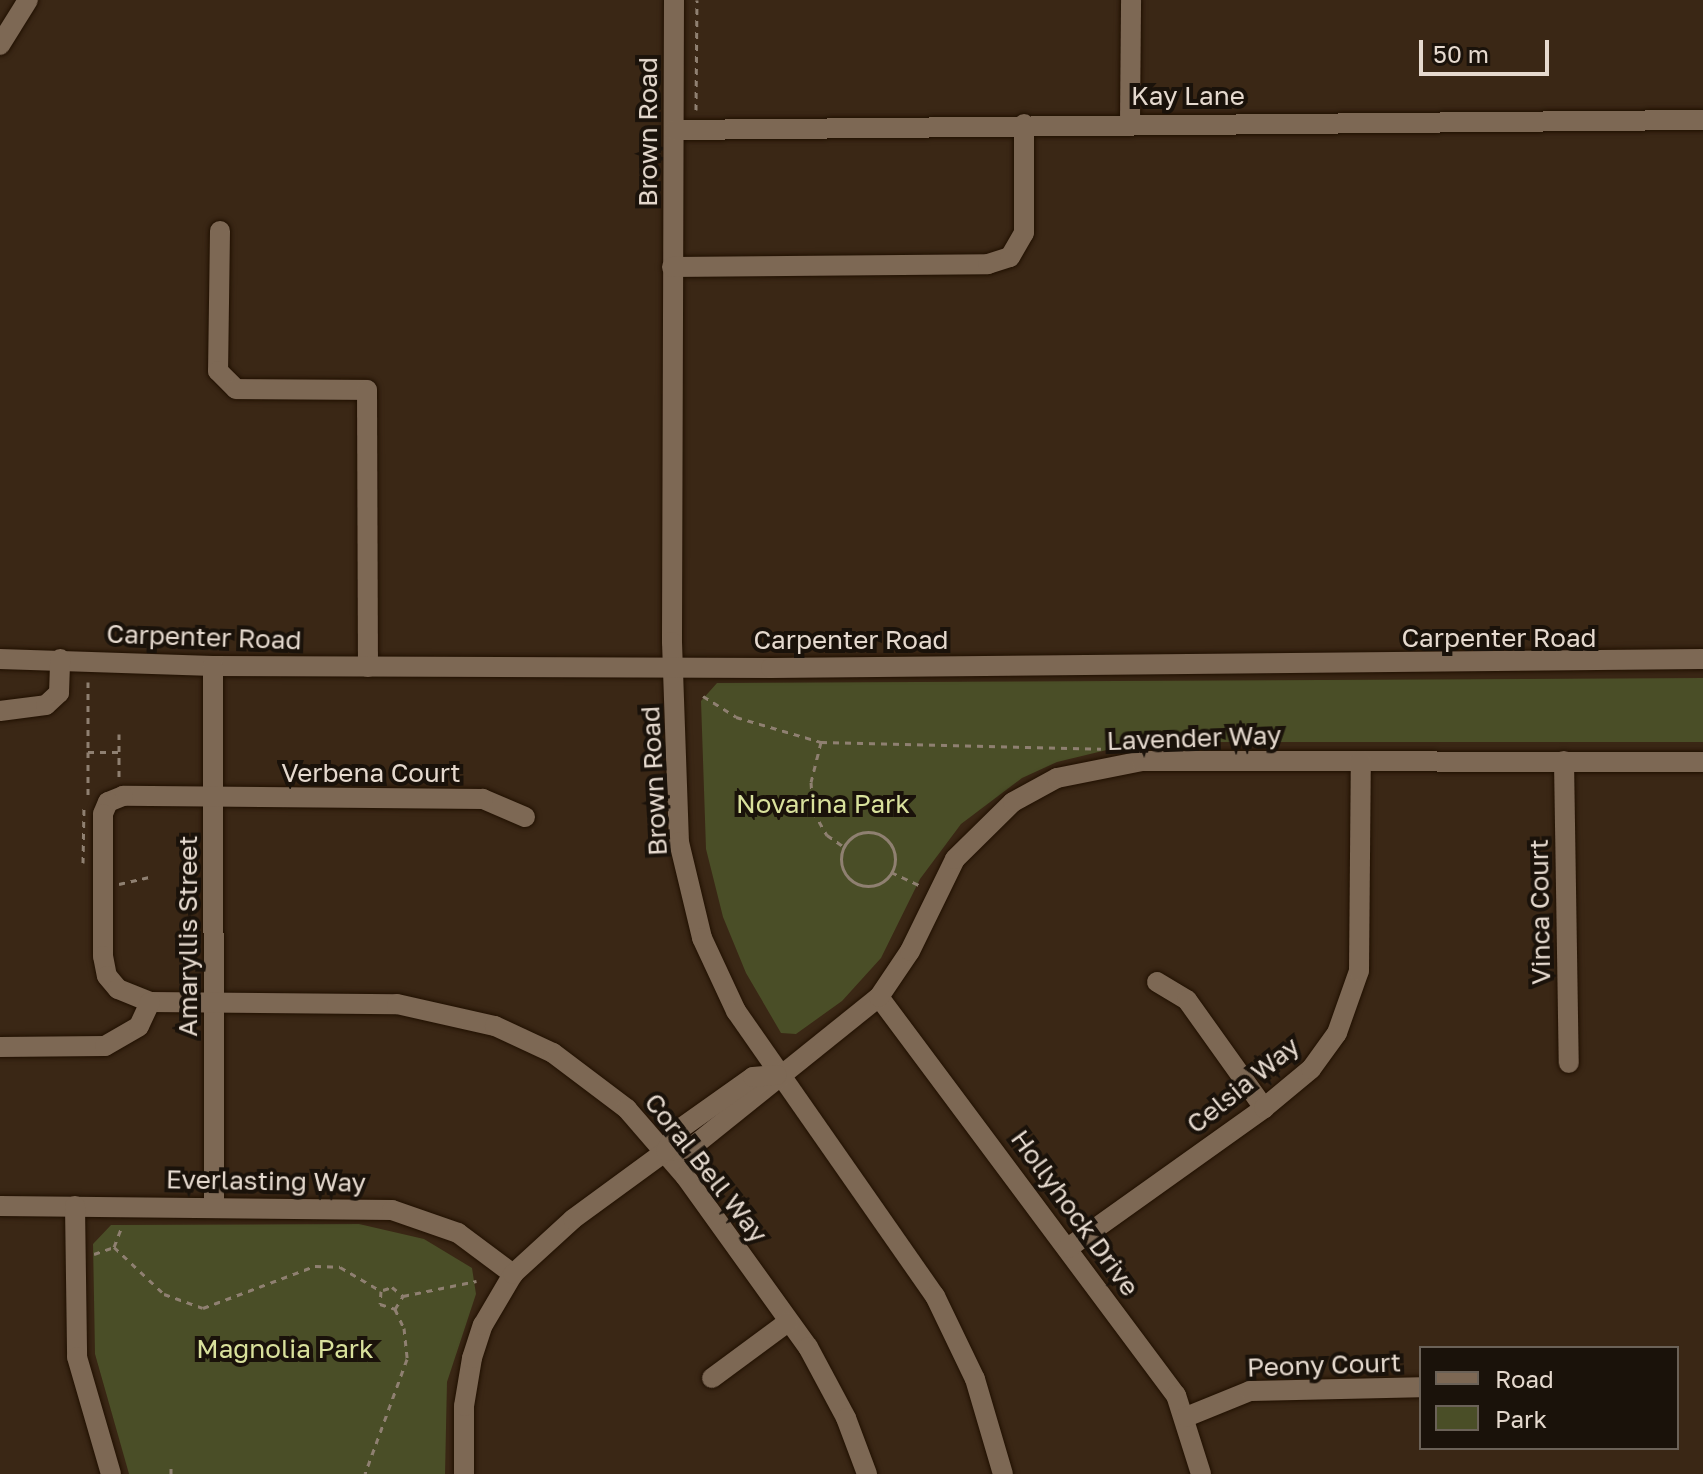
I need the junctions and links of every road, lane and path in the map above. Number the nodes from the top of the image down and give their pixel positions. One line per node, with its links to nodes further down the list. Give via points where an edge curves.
1 (28, 0): 5 (street)
2 (674, 0): 9 (street, Brown Road)
3 (697, 0): 10 (path)
4 (1131, 0): 7 (street)
5 (0, 45)
6 (1703, 120): 7 (street, Kay Lane)
7 (1130, 122): 8 (street, Kay Lane)
8 (1024, 124): 10 (street, Kay Lane); 12 (street, via 1024,233 1010,257 988,264)
9 (674, 130): 10 (street, Kay Lane); 12 (street, Brown Road)
10 (696, 130)
11 (220, 231): 18 (street, via 218,371 236,389 367,390)
12 (672, 267): 17 (street, Brown Road)
13 (0, 659): 14 (street, Carpenter Road)
14 (60, 659): 16 (street, Carpenter Road); 21 (street, via 59,693 46,705)
15 (1703, 659): 17 (street, Carpenter Road, via 1565,664)
16 (213, 666): 18 (street, Carpenter Road); 32 (street, Amaryllis Street)
17 (673, 666): 18 (street, Carpenter Road); 45 (street, Brown Road, via 679,842 702,938 736,1011)
18 (368, 667)
19 (88, 682): 25 (path)
20 (703, 696): 23 (path, via 736,717)
21 (0, 711)
22 (119, 734): 26 (path)
23 (821, 742): 24 (path); 34 (path, via 811,782 813,811 827,835)
24 (1112, 750)
25 (88, 752): 26 (path); 31 (path)
26 (119, 752): 30 (path)
27 (1361, 761): 28 (street, Lavender Way); 40 (street, Lavender Way, via 1131,761 1057,778 1013,802 955,859 910,951); 46 (street, Celsia Way, via 1361,937 1350,1008 1311,1069)
28 (1564, 761): 29 (street, Lavender Way); 44 (street, Vinca Court)
29 (1703, 762)
30 (119, 783)
31 (88, 797)
32 (213, 799): 33 (street, Verbena Court, via 483,799); 41 (street, Verbena Court, via 123,796 108,802 103,814 105,966 118,989); 42 (street, Amaryllis Street)
33 (525, 817)
34 (844, 847): 35 (path, via 842,865 852,882 871,887); 35 (path, via 859,833 885,837 895,853)
35 (891, 872): 38 (path)
36 (149, 877): 37 (path)
37 (116, 884)
38 (919, 885)
39 (1157, 982): 46 (street, via 1187,1000)
40 (879, 997): 45 (street, Lavender Way); 53 (street, Hollyhock Drive)
41 (150, 1002): 42 (street, Coral Bell Way); 43 (street, via 139,1026 105,1046)
42 (214, 1003): 47 (street, Coral Bell Way, via 397,1004 495,1026 553,1053 599,1083); 50 (street, Amaryllis Street)
43 (0, 1047)
44 (1569, 1063)
45 (777, 1075): 47 (street, Lavender Way, via 765,1094 691,1148); 68 (street, Brown Road, via 935,1296 975,1379)
46 (1264, 1108): 53 (street, Celsia Way)
47 (666, 1151): 55 (street, Lavender Way, via 573,1219); 60 (street, Coral Bell Way)
48 (0, 1206): 49 (street, Everlasting Way)
49 (75, 1206): 50 (street, Everlasting Way); 64 (street, via 77,1357)
50 (214, 1206): 55 (street, Everlasting Way, via 392,1210 458,1233)
51 (122, 1222): 52 (path)
52 (114, 1247): 54 (path); 57 (path, via 164,1294 203,1308 315,1266 340,1267)
53 (1068, 1248): 63 (street, Hollyhock Drive)
54 (91, 1254)
55 (513, 1274): 66 (street, Lavender Way, via 483,1325 472,1358 464,1406)
56 (476, 1281): 58 (path)
57 (381, 1291): 58 (path, via 392,1287); 59 (path, via 380,1304)
58 (403, 1296): 59 (path)
59 (395, 1309): 65 (path, via 407,1342 405,1375 377,1431)
60 (788, 1322): 61 (street); 67 (street, Coral Bell Way, via 846,1418)
61 (712, 1378)
62 (1419, 1387): 63 (street, Peony Court, via 1250,1391)
63 (1186, 1417): 69 (street, Hollyhock Drive)
64 (111, 1474)
65 (365, 1474)
66 (464, 1474)
67 (867, 1474)
68 (1003, 1474)
69 (1201, 1474)

